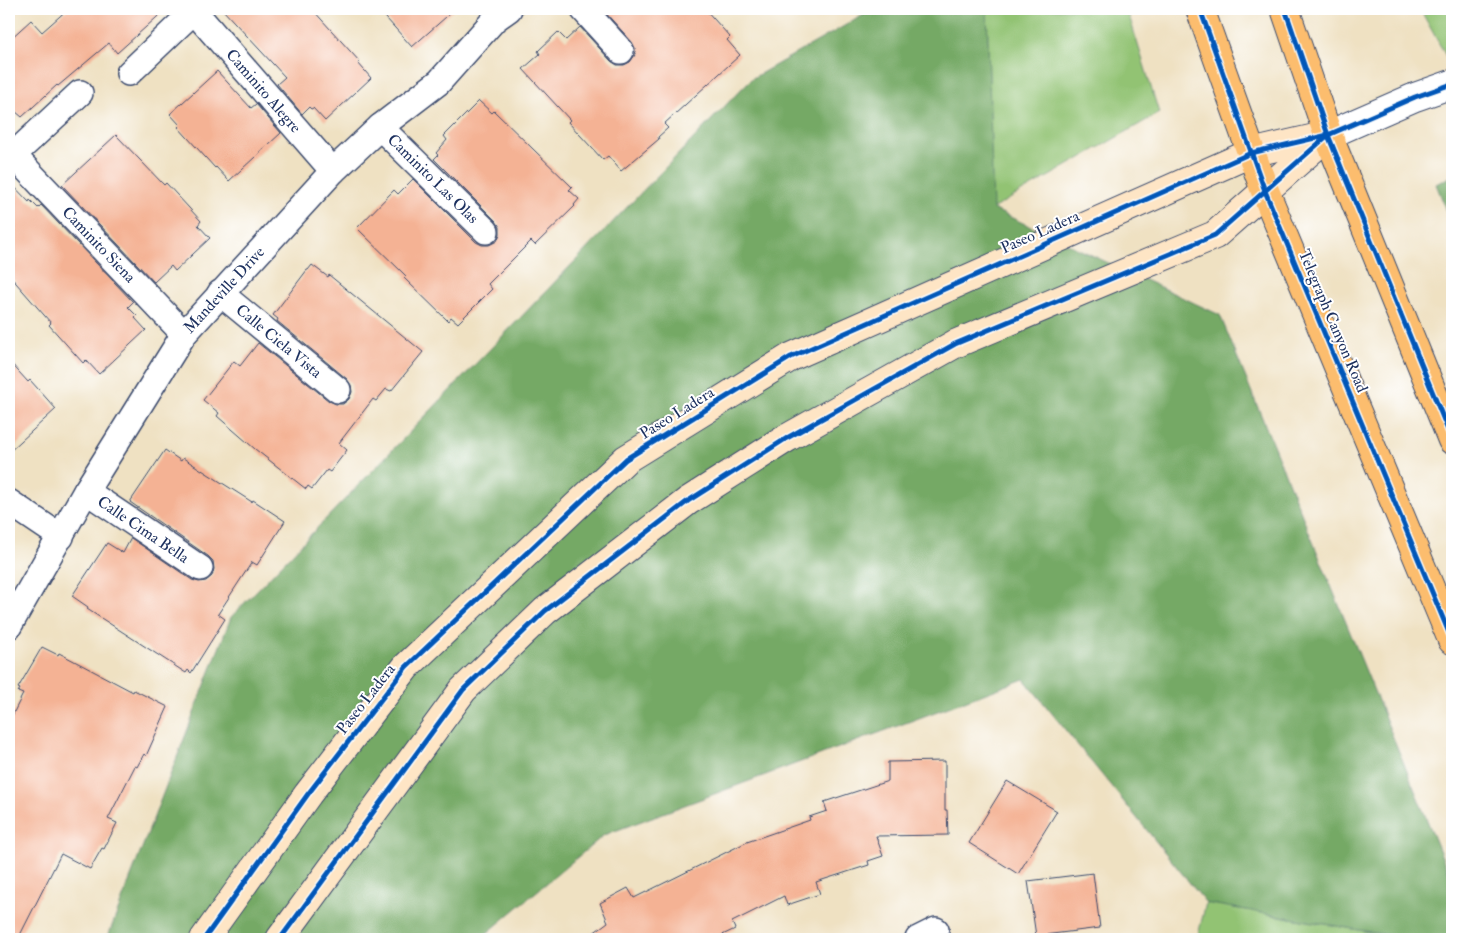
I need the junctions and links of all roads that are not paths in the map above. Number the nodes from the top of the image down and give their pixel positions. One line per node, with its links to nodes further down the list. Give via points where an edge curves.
1 (583, 9): 6 (street)
2 (1200, 9): 12 (main road, Telegraph Canyon Road)
3 (1285, 9): 11 (main road)
4 (195, 10): 7 (street, Caminito Alegre); 14 (street, Caminito Alegre)
5 (497, 12): 10 (street, Mandeville Drive, via 438,82)
6 (621, 51)
7 (129, 73)
8 (1452, 84): 11 (street, Paseo Ladera)
9 (80, 93): 13 (street, Caminito Siena)
10 (380, 127): 14 (street, Mandeville Drive); 16 (street, Caminito Las Olas)
11 (1328, 135): 12 (main road, Paseo Ladera); 15 (main road, Paseo Ladera); 20 (main road)
12 (1251, 153): 15 (main road, Telegraph Canyon Road); 27 (main road, Paseo Ladera, via 791,357 626,458 406,667 308,794)
13 (11, 157): 18 (street, Caminito Siena)
14 (333, 171): 17 (street, Mandeville Drive)
15 (1265, 191): 26 (main road, Telegraph Canyon Road); 28 (main road, Paseo Ladera, via 1215,235 955,344 787,438 688,501 546,611 463,690)
16 (486, 231)
17 (220, 294): 18 (street, Mandeville Drive); 19 (street, Calle Ciela Vista)
18 (184, 334): 21 (street, Mandeville Drive)
19 (338, 390)
20 (1452, 440)
21 (86, 491): 23 (street, Mandeville Drive); 24 (street, Calle Cima Bella)
22 (9, 502): 23 (street)
23 (61, 537): 25 (street, Mandeville Drive)
24 (200, 568)
25 (9, 626)
26 (1452, 640)
27 (204, 939)
28 (280, 939)

